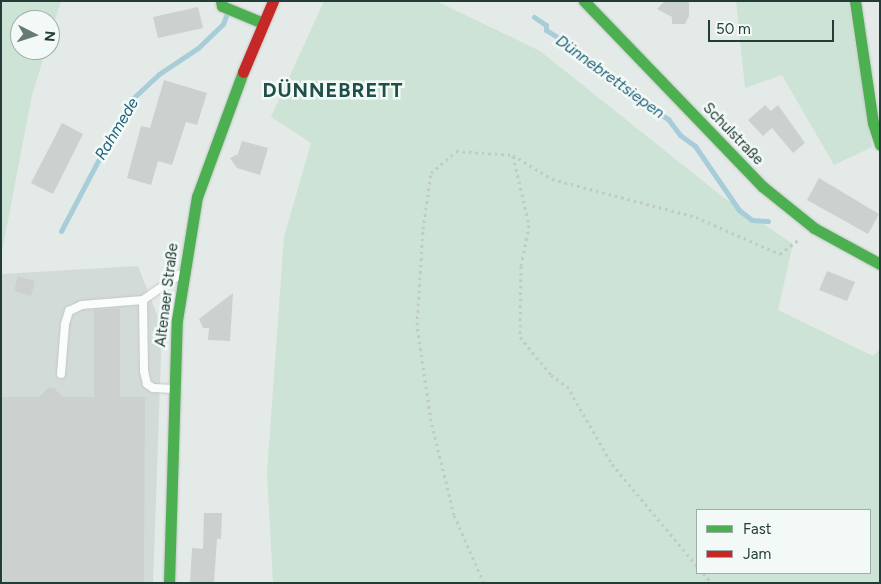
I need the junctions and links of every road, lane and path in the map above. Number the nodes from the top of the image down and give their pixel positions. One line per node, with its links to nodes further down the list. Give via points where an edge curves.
1 (273, 1): 5 (main road, Altenaer Straße)
2 (584, 1): 8 (main road, Schulstraße, via 762,186)
3 (854, 1): 6 (main road, via 873,123)
4 (222, 4): 5 (main road)
5 (262, 23): 10 (main road, Altenaer Straße, via 226,112 197,197)
6 (880, 145)
7 (513, 156): 8 (path, via 552,180 696,217 780,254); 14 (path, via 529,225 521,266 520,337 552,375 568,386 612,464); 16 (path, via 456,151 431,173 423,229 417,325 431,421 454,515)
8 (814, 228): 9 (main road, Schulstraße)
9 (880, 264)
10 (183, 272): 11 (lane); 13 (main road, Altenaer Straße)
11 (143, 300): 12 (lane, via 82,305 69,311); 13 (lane, via 147,384 153,388)
12 (61, 374)
13 (174, 389): 15 (main road, Altenaer Straße)
14 (696, 565)
15 (169, 583)
16 (484, 583)

